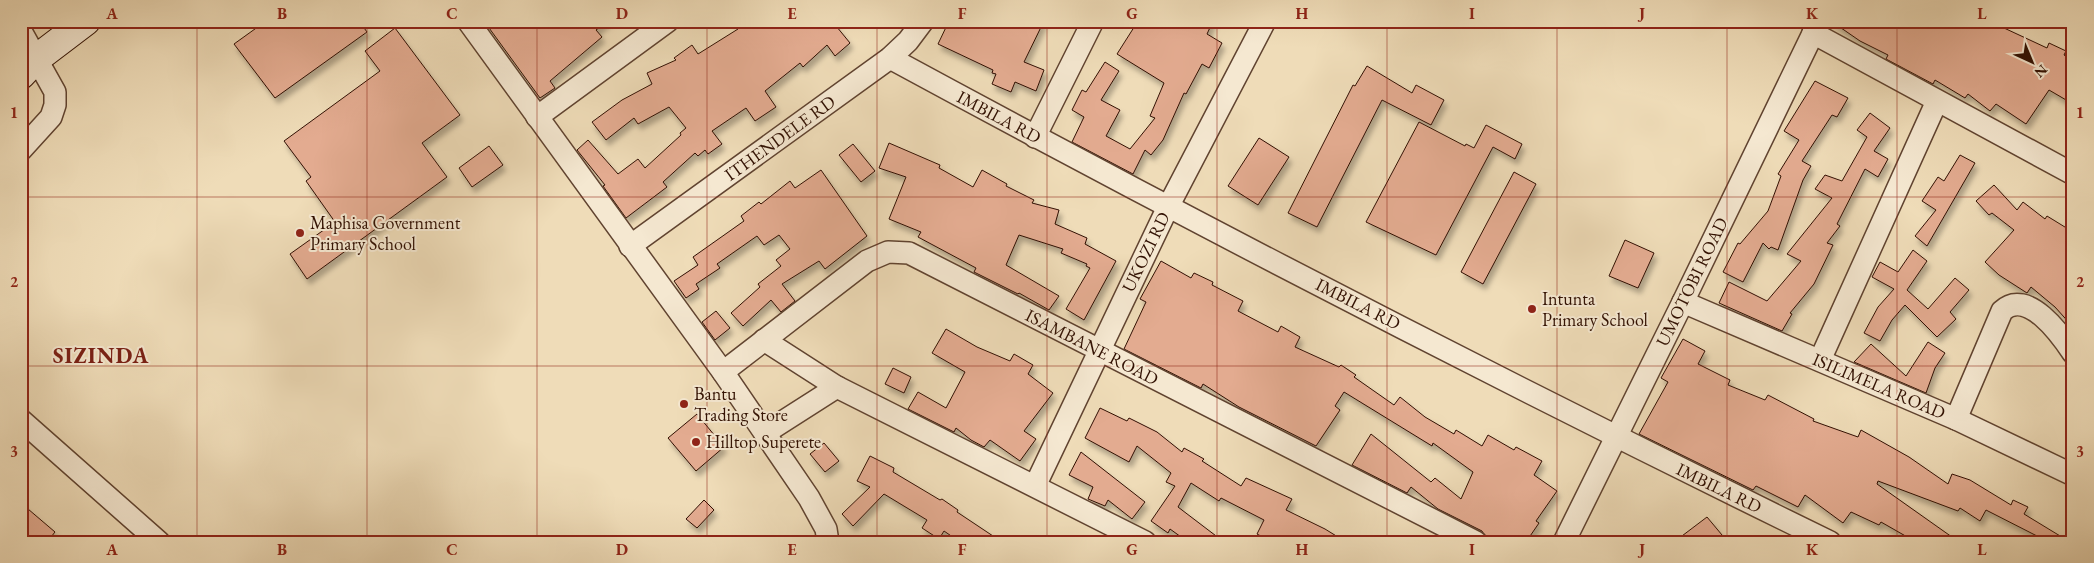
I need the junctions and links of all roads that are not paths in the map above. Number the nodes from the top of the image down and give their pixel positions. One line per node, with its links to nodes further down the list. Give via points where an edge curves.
1 (86, 21): 10 (street)
2 (468, 21): 12 (street)
3 (668, 21): 12 (street)
4 (923, 21): 9 (street, ITHENDELE RD)
5 (1093, 21): 13 (street)
6 (1265, 21): 16 (street, UKOZI RD)
7 (1816, 27): 11 (street); 18 (street, UMOTOBI ROAD)
8 (21, 31): 10 (street)
9 (890, 58): 13 (street, IMBILA RD); 17 (street, ITHENDELE RD)
10 (29, 67): 14 (street, via 55,92 55,105 51,117)
11 (1938, 101): 15 (street); 22 (street)
12 (537, 117): 17 (street)
13 (1035, 136): 16 (street, IMBILA RD)
14 (21, 150)
15 (2073, 174)
16 (1168, 207): 20 (street, UKOZI RD); 28 (street, IMBILA RD)
17 (630, 246): 23 (street)
18 (1683, 302): 22 (street, ISILIMELA ROAD); 28 (street, UMOTOBI ROAD)
19 (764, 340): 20 (street, ISAMBANE ROAD, via 867,261 888,252 910,252); 23 (street, ISAMBANE ROAD); 24 (street)
20 (1099, 351): 30 (street, UKOZI RD); 34 (street, ISAMBANE ROAD)
21 (2073, 353): 25 (street, via 2044,317 2017,304 2008,305 2002,311)
22 (1820, 360): 25 (street, ISILIMELA ROAD)
23 (723, 372): 27 (street)
24 (837, 387): 27 (street); 30 (street)
25 (1956, 419): 29 (street, ISILIMELA ROAD)
26 (21, 420): 31 (street)
27 (765, 433): 32 (street, via 810,498 826,529)
28 (1616, 438): 35 (street, UMOTOBI ROAD); 36 (street, IMBILA RD)
29 (2073, 475)
30 (1035, 486): 33 (street)
31 (159, 542)
32 (828, 542)
33 (1145, 542)
34 (1476, 542)
35 (1564, 542)
36 (1830, 542)

